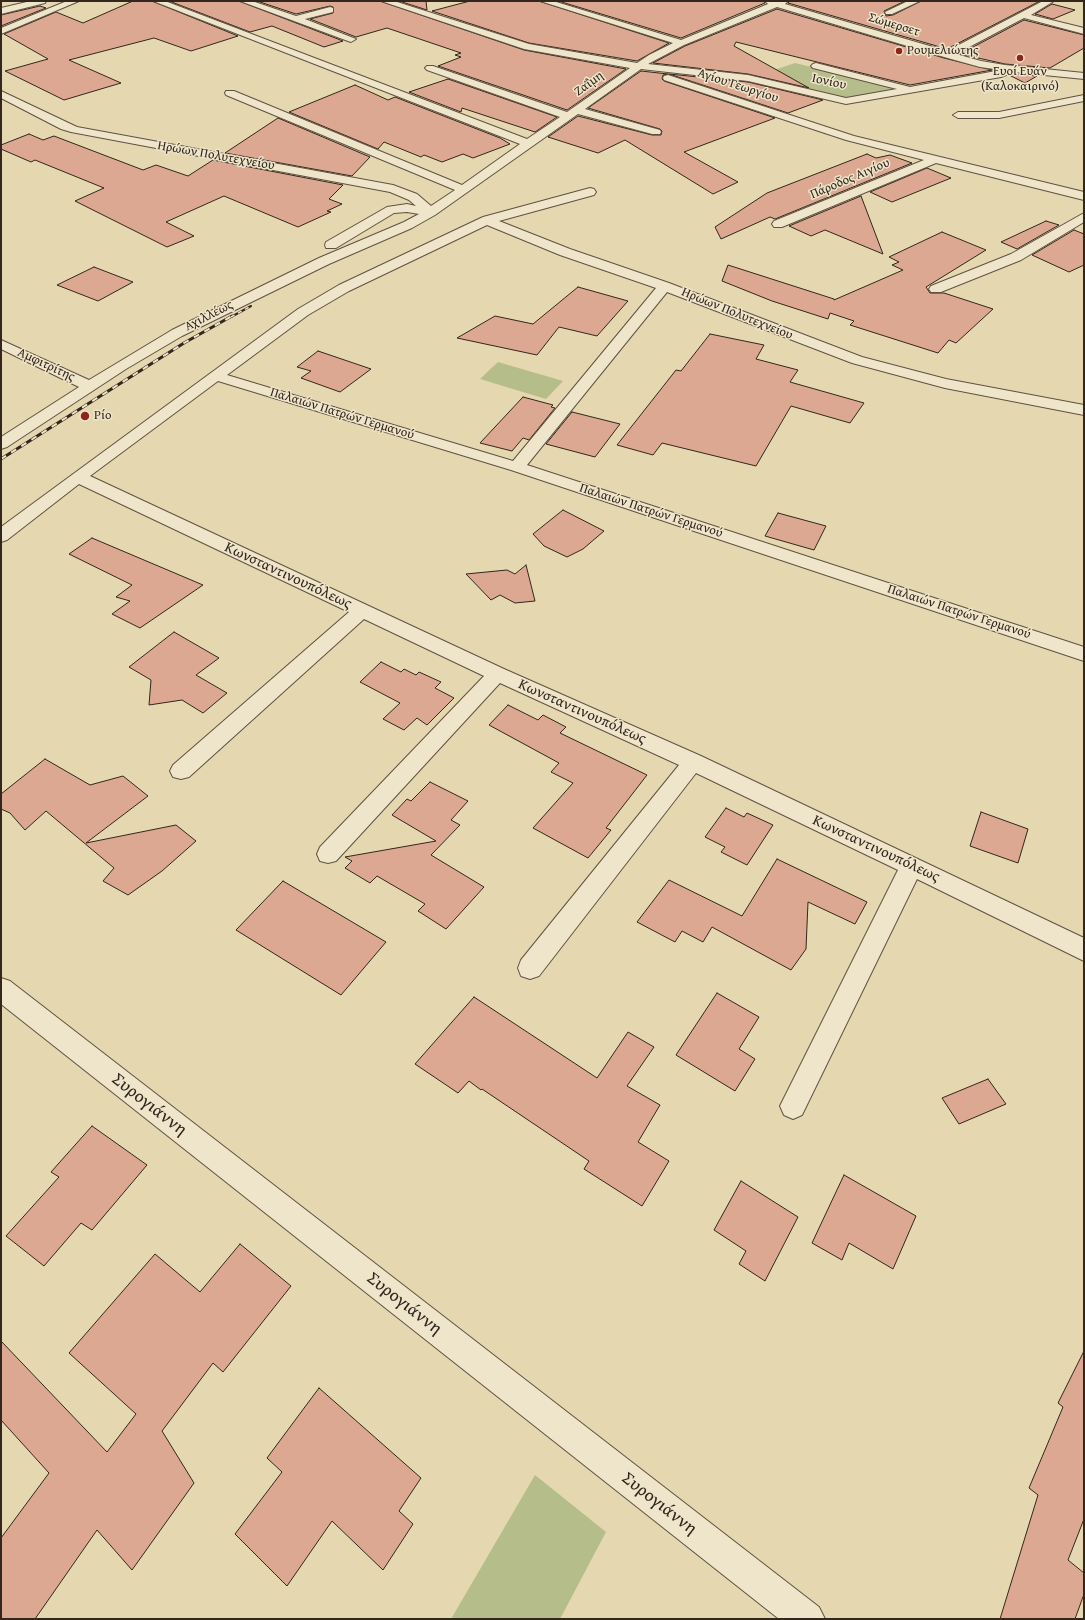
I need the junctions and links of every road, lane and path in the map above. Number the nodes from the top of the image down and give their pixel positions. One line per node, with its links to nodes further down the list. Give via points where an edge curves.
1 (42, 1): 11 (street); 13 (street)
2 (74, 1): 11 (street)
3 (157, 1): 37 (street)
4 (244, 1): 16 (street)
5 (384, 1): 23 (street, Αγίου Γεωργίου, via 527,47)
6 (544, 1): 21 (street)
7 (765, 1): 10 (street, Σώμερσετ)
8 (916, 1): 14 (street)
9 (1050, 1): 15 (street)
10 (780, 3): 21 (street, Ζαΐμη); 22 (street, Σώμερσετ)
11 (58, 7): 18 (street)
12 (330, 10): 16 (street)
13 (1, 11)
14 (889, 12)
15 (1021, 15): 17 (street); 22 (street)
16 (296, 19): 20 (street)
17 (1084, 30): 19 (street)
18 (1, 31)
19 (1072, 38)
20 (351, 39)
21 (681, 43): 23 (street, Ζαΐμη)
22 (947, 55): 26 (street, Σώμερσετ)
23 (638, 66): 30 (street, Ιονίου, via 748,78 846,101); 34 (street, Ζαΐμη); 38 (street, Αγίου Γεωργίου, via 651,73 850,138)
24 (816, 66): 30 (street)
25 (430, 68): 34 (street)
26 (1012, 69): 28 (street, Σώμερσετ); 30 (street, Ιονίου, via 1001,74)
27 (1084, 71): 28 (street)
28 (1066, 74): 29 (street, Σώμερσετ)
29 (1084, 76)
30 (913, 90)
31 (230, 93): 39 (street)
32 (1, 94): 42 (street, Ηρώων Πολυτεχνείου, via 75,130 393,189 413,196)
33 (1084, 98): 35 (street, via 999,115)
34 (572, 113): 36 (street); 37 (street, Ζαΐμη)
35 (958, 115)
36 (656, 132)
37 (529, 144): 39 (street, Ζαΐμη)
38 (933, 160): 41 (street, Αγίου Γεωργίου); 45 (street, Πάροδος Αιγίου)
39 (463, 189): 42 (street, Ζαΐμη)
40 (590, 192): 44 (street)
41 (1084, 196)
42 (431, 212): 46 (street, Αχιλλέως); 50 (street, via 403,208 387,212 251,290 245,295)
43 (1084, 217): 49 (street, via 1016,257)
44 (487, 220): 47 (street); 48 (street, Ηρώων Πολυτεχνείου, via 571,254)
45 (778, 224)
46 (408, 225): 47 (street); 50 (street, Αχιλλέως)
47 (432, 246): 52 (street, via 326,299 281,327)
48 (664, 286): 54 (street, Ηρώων Πολυτεχνείου, via 857,360 945,383); 56 (street)
49 (936, 290)
50 (245, 299): 53 (street, Αχιλλέως, via 177,333)
51 (1, 344): 53 (street, Αμφιτρίτης)
52 (216, 376): 56 (street, Παλαιών Πατρών Γερμανού); 57 (street)
53 (90, 386): 55 (street, Αχιλλέως)
54 (1084, 410)
55 (1, 444)
56 (517, 467): 60 (street, Παλαιών Πατρών Γερμανού)
57 (78, 477): 58 (street); 59 (street, Κωνσταντινουπόλεως)
58 (1, 536)
59 (362, 611): 61 (street, Κωνσταντινουπόλεως); 63 (street)
60 (1084, 654)
61 (497, 674): 62 (street, Κωνσταντινουπόλεως); 64 (street)
62 (692, 762): 65 (street, Κωνσταντινουπόλεως); 67 (street)
63 (181, 771)
64 (328, 854)
65 (912, 866): 66 (street, Κωνσταντινουπόλεως); 69 (street)
66 (1084, 950)
67 (530, 968)
68 (1, 989): 70 (street, Συρογιάννη)
69 (793, 1106)
70 (808, 1619)

